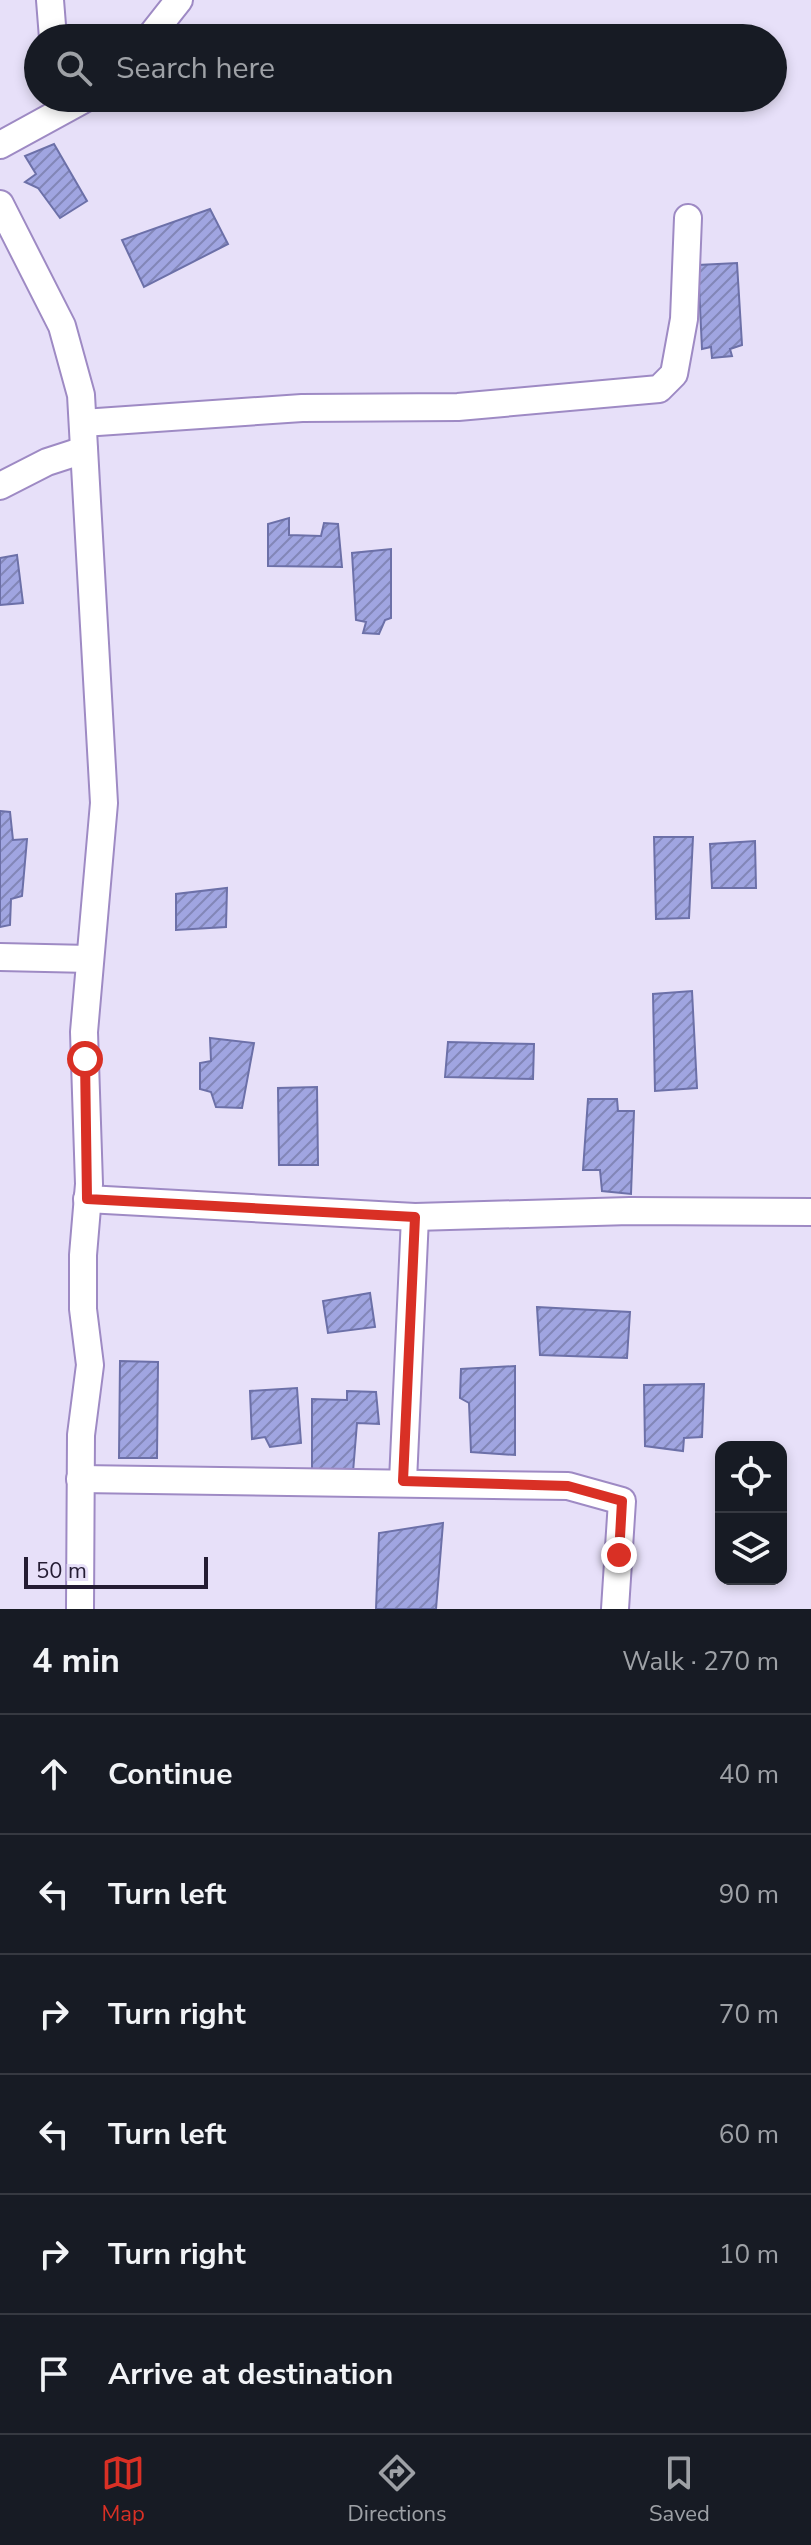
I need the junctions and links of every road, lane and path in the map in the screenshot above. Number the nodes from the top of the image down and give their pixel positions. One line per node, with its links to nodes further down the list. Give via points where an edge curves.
1 (50, 0): 3 (street)
2 (179, 0): 4 (street)
3 (52, 24)
4 (160, 24)
5 (46, 112): 6 (street)
6 (0, 145)
7 (0, 204): 9 (street, via 62,326)
8 (688, 218): 9 (street, via 684,319 674,374 659,389 458,407 302,408)
9 (83, 423): 10 (street)
10 (84, 450): 11 (street); 13 (street, via 104,803)
11 (0, 486)
12 (0, 957): 13 (street)
13 (90, 959): 14 (street, via 84,1032)
14 (87, 1199): 16 (street); 17 (street, via 83,1309 90,1365)
15 (811, 1212): 16 (street)
16 (415, 1217): 18 (street)
17 (80, 1479): 18 (street); 19 (street)
18 (403, 1481): 20 (street, via 568,1486 622,1501)
19 (80, 1609)
20 (615, 1609)

